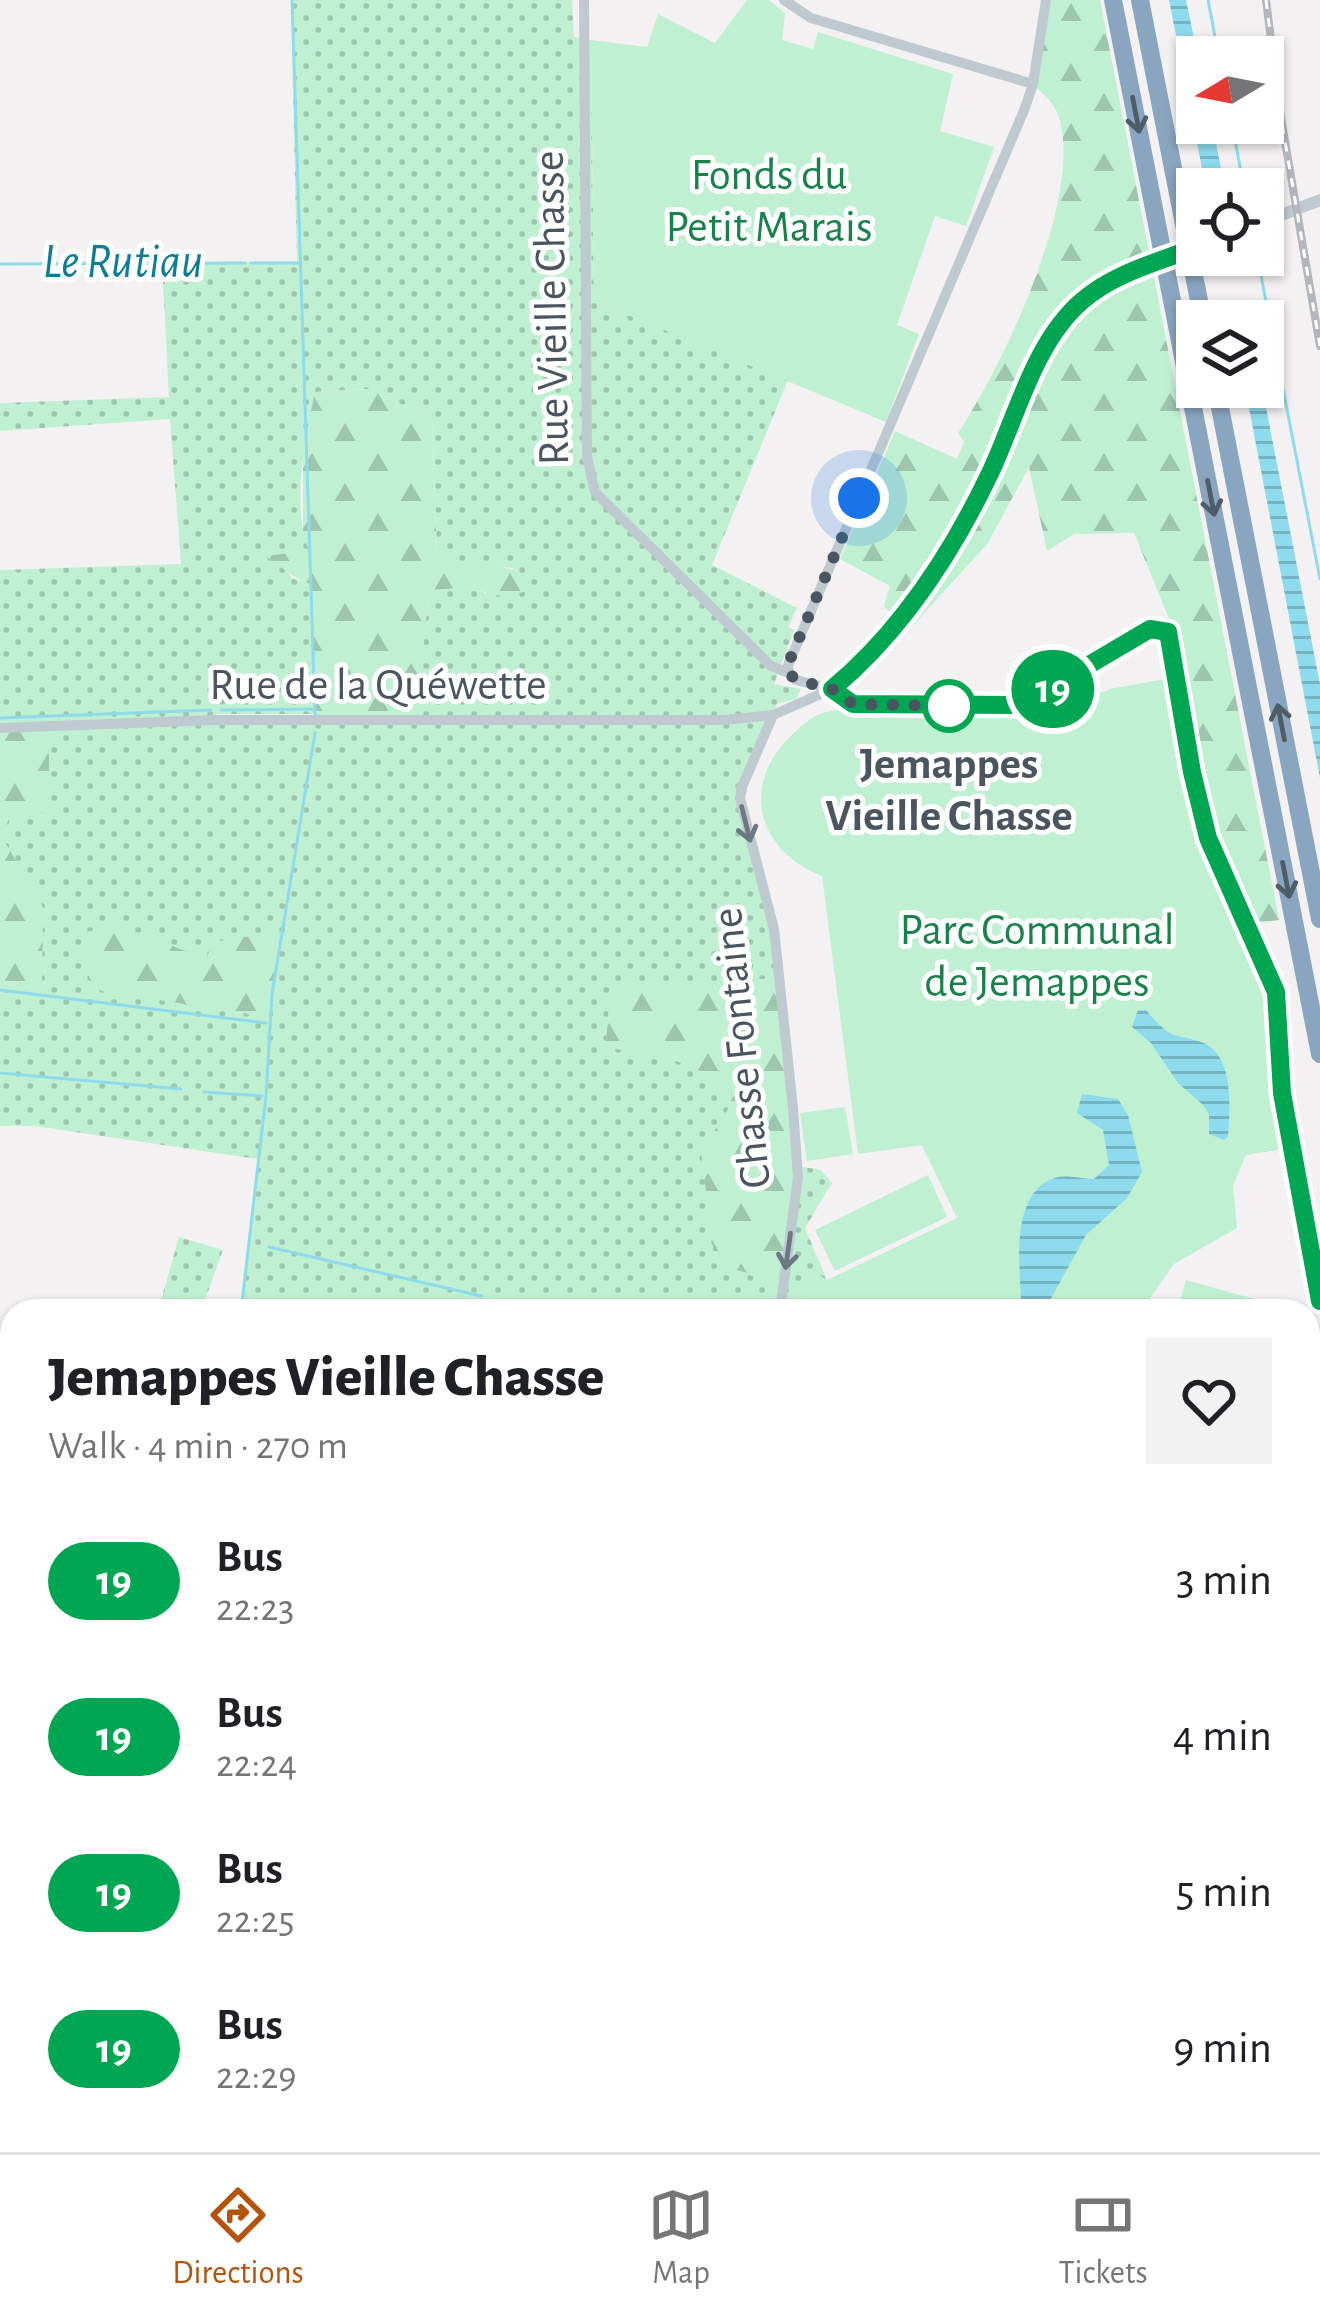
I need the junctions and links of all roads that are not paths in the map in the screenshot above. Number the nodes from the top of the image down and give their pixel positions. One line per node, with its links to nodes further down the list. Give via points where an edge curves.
1 (584, 0): 12 (street, Rue Vieille Chasse, via 590,482 770,666)
2 (784, 0): 6 (street, via 811,19)
3 (1046, 0): 6 (street)
4 (1113, 0): 17 (highway, one-way to 17)
5 (1140, 0): 10 (highway)
6 (1033, 84): 12 (street)
7 (1320, 200): 8 (street)
8 (1284, 214)
9 (1176, 255): 13 (street, via 1098,289 1059,324 935,576)
10 (1199, 300)
11 (1220, 408): 16 (highway, one-way to 11)
12 (789, 673): 13 (street, Rue Vieille Chasse)
13 (832, 689): 14 (street, Rue de la Quéwette); 19 (street, via 853,704 1021,705 1150,629 1172,639 1208,838 1276,992 1282,1093)
14 (773, 715): 15 (street, Rue de la Quéwette); 18 (street, Chasse Fontaine, one-way to 18, via 740,798 774,928 797,1166)
15 (0, 728)
16 (1320, 919)
17 (1320, 1054)
18 (781, 1299)
19 (1319, 1299)

